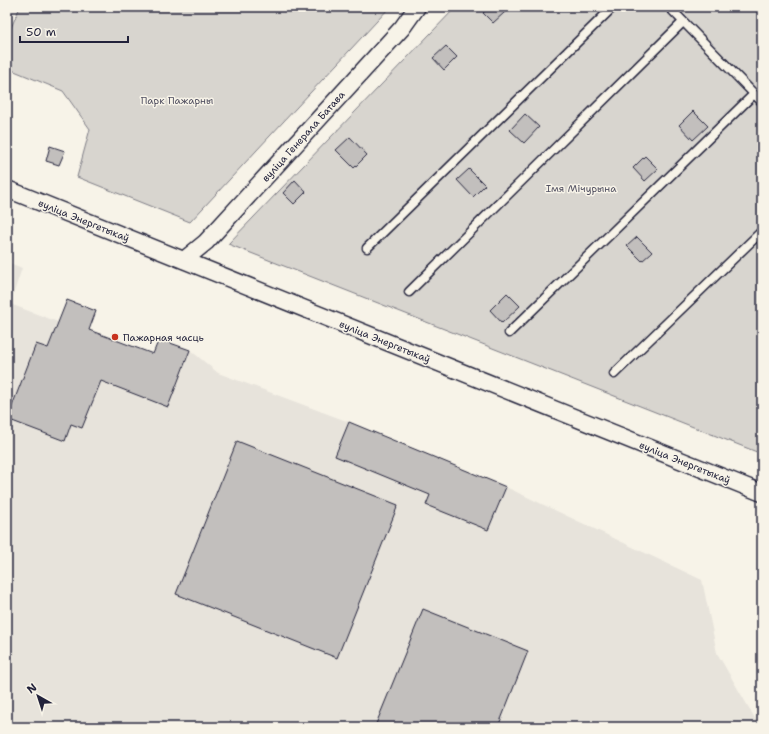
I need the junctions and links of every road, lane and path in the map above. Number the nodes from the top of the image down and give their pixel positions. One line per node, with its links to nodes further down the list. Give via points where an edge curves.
1 (417, 7): 10 (street, вуліца Генерала Батава, via 402,28 206,242)
2 (614, 7): 9 (lane)
3 (669, 7): 4 (lane)
4 (683, 22): 5 (lane); 11 (lane)
5 (754, 94): 6 (lane); 12 (lane)
6 (762, 102)
7 (7, 189): 10 (street, вуліца Энергетыкаў)
8 (762, 231): 13 (lane)
9 (366, 248)
10 (184, 260): 14 (street, вуліца Энергетыкаў)
11 (409, 292)
12 (509, 333)
13 (614, 374)
14 (762, 493)

